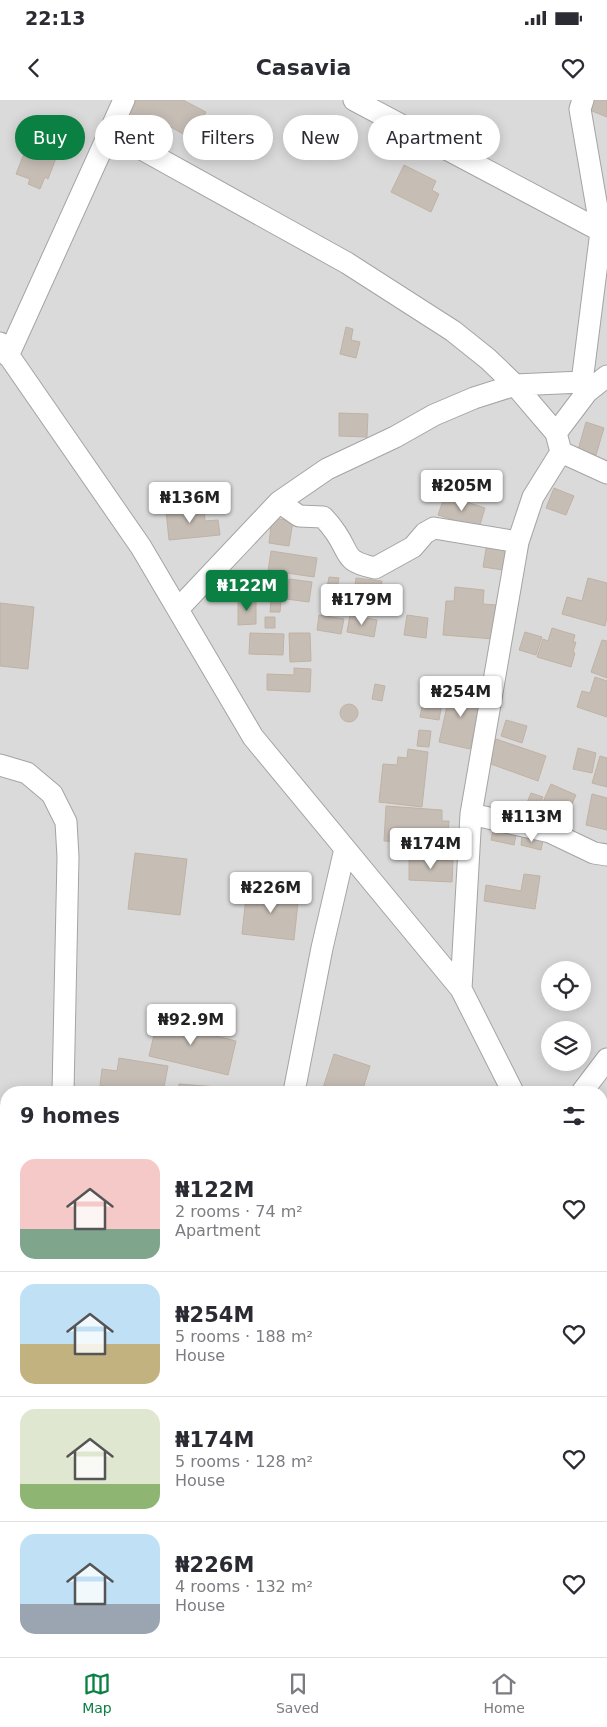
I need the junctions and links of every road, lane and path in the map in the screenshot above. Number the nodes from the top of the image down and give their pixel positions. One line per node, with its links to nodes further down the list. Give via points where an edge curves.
1 (124, 100): 4 (street)
2 (354, 100): 7 (street)
3 (583, 100): 7 (street, via 580,109)
4 (118, 115)
5 (97, 160): 8 (street)
6 (160, 160): 10 (street, via 347,263 453,331)
7 (601, 231): 11 (street)
8 (4, 350): 16 (street, via 141,547)
9 (607, 376): 11 (street)
10 (515, 385): 11 (street); 12 (street); 14 (street, via 434,415 328,469)
11 (585, 387): 12 (street)
12 (559, 443): 13 (street); 15 (street, via 533,498)
13 (607, 473)
14 (279, 502): 15 (street, via 299,516 323,517 337,534 348,557 359,565 374,568 413,547 434,528); 16 (street)
15 (518, 542): 18 (street)
16 (178, 609): 19 (street, via 253,737)
17 (0, 764): 23 (street, via 27,773 52,794 66,822)
18 (471, 814): 20 (street, via 550,832 594,853); 21 (street)
19 (346, 848): 21 (street); 24 (street, via 322,948)
20 (607, 855)
21 (462, 989): 25 (street)
22 (607, 1059): 26 (street)
23 (63, 1086)
24 (295, 1086)
25 (510, 1086)
26 (587, 1086)

